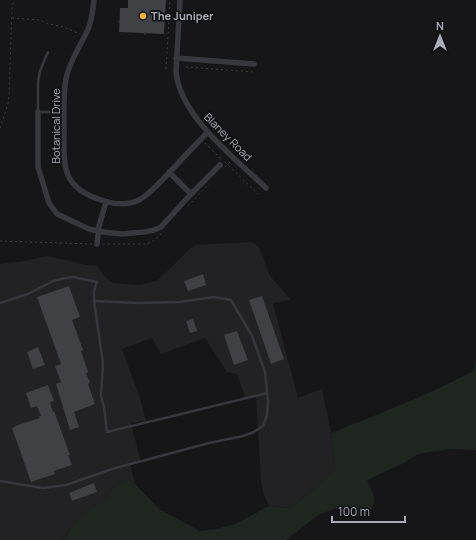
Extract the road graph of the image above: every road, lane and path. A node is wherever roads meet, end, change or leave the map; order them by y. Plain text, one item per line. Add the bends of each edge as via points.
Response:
1 (14, 0) edge
2 (94, 0) edge
3 (170, 0) edge
4 (180, 0) edge
5 (166, 7) dead end
6 (170, 7) junction
7 (11, 18) junction
8 (118, 21) dead end
9 (120, 23) dead end
10 (80, 34) dead end
11 (48, 52) dead end
12 (176, 58) junction
13 (254, 64) dead end
14 (186, 67) dead end
15 (166, 69) dead end
16 (254, 72) dead end
17 (38, 112) junction
18 (64, 112) junction
19 (0, 128) edge
20 (208, 132) junction
21 (220, 165) dead end
22 (169, 172) junction
23 (244, 181) dead end
24 (266, 188) dead end
25 (191, 194) junction
26 (258, 194) dead end
27 (106, 202) junction
28 (98, 231) junction
29 (0, 241) edge
30 (99, 244) joint
31 (94, 301) junction
32 (0, 303) edge
33 (267, 393) junction
34 (0, 481) edge

1 - 7 path
2 - 18 street, Botanical Drive via 89,26 66,78
3 - 6 path
4 - 12 street, Blaney Road
5 - 6 path
6 - 15 path
7 - 10 path via 40,20
7 - 19 path via 9,96
8 - 9 path
11 - 17 lane via 38,82
12 - 13 street
12 - 20 street, Blaney Road via 177,81 183,96 189,109
14 - 16 path
17 - 18 lane
17 - 28 street via 38,167 49,203 57,214
18 - 27 street, Botanical Drive via 64,158 68,176 84,194
20 - 22 street, Botanical Drive
20 - 24 street, Blaney Road
21 - 25 street
22 - 25 street
22 - 27 street, Botanical Drive via 140,200 125,204
23 - 26 path
25 - 28 street via 160,227 154,230 122,234
27 - 28 street
28 - 30 street
29 - 30 path
31 - 32 lane via 97,282 73,278 53,281 28,294
31 - 33 lane via 180,302 214,297 231,300 252,336 265,372
31 - 33 lane via 103,363 101,396 107,432
33 - 34 lane via 267,415 263,426 243,436 112,469 66,485 43,488

